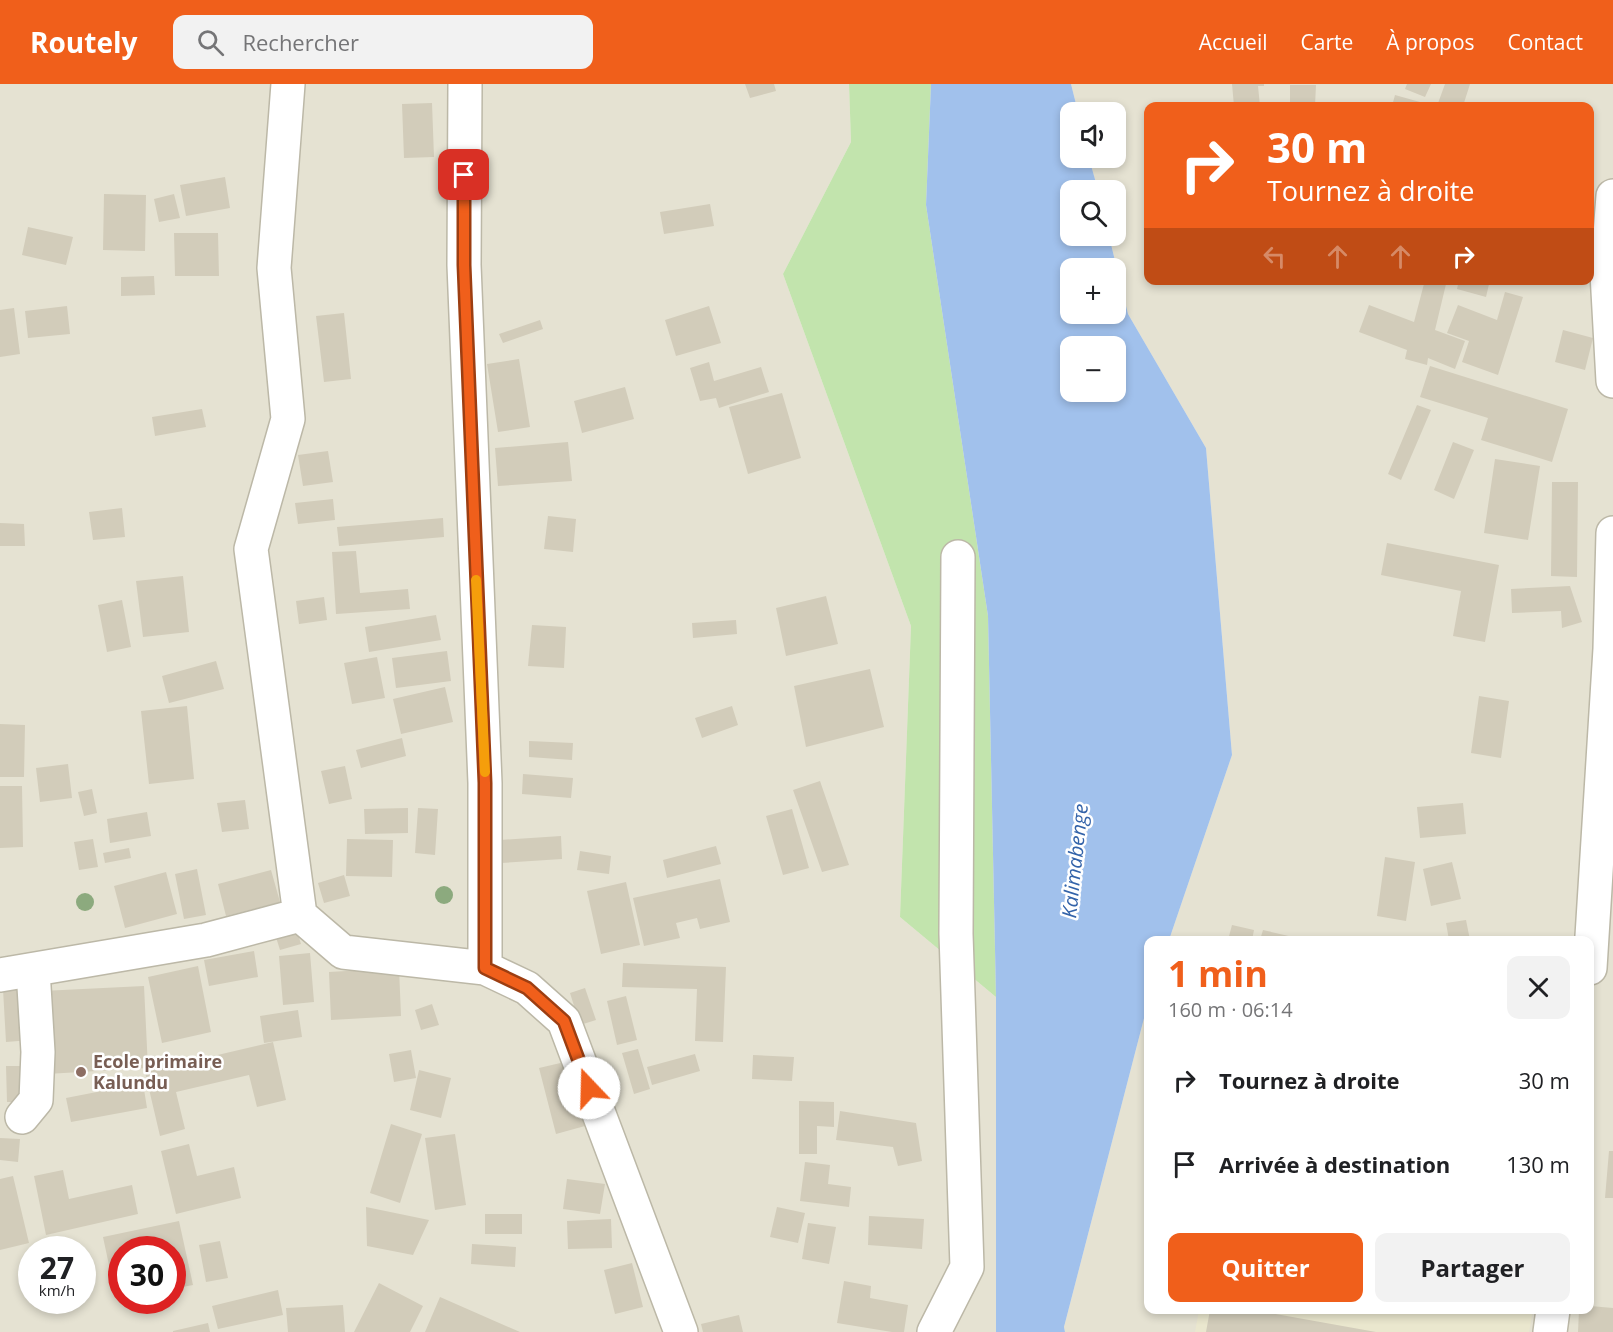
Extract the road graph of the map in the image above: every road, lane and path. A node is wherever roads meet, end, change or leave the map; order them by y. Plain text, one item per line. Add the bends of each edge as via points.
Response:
1 (288, 84) edge
2 (465, 84) edge
3 (1613, 196) edge
4 (1613, 381) edge
5 (1613, 533) edge
6 (958, 557) dead end
7 (300, 915) junction
8 (1592, 936) edge
9 (485, 968) junction
10 (33, 970) junction
11 (0, 975) edge
12 (22, 1117) dead end
13 (1552, 1314) edge
14 (681, 1332) edge
15 (934, 1332) edge
16 (1550, 1332) edge

1 - 7 street via 273,268 288,419 251,549
2 - 9 street via 464,265 485,783
3 - 4 street via 1607,273
5 - 8 street via 1610,649
6 - 15 street via 956,934 967,1267
7 - 9 street via 343,952
7 - 10 street via 206,940
9 - 14 street via 527,988 564,1021
10 - 11 street
10 - 12 street via 38,1052 36,1100
13 - 16 street

